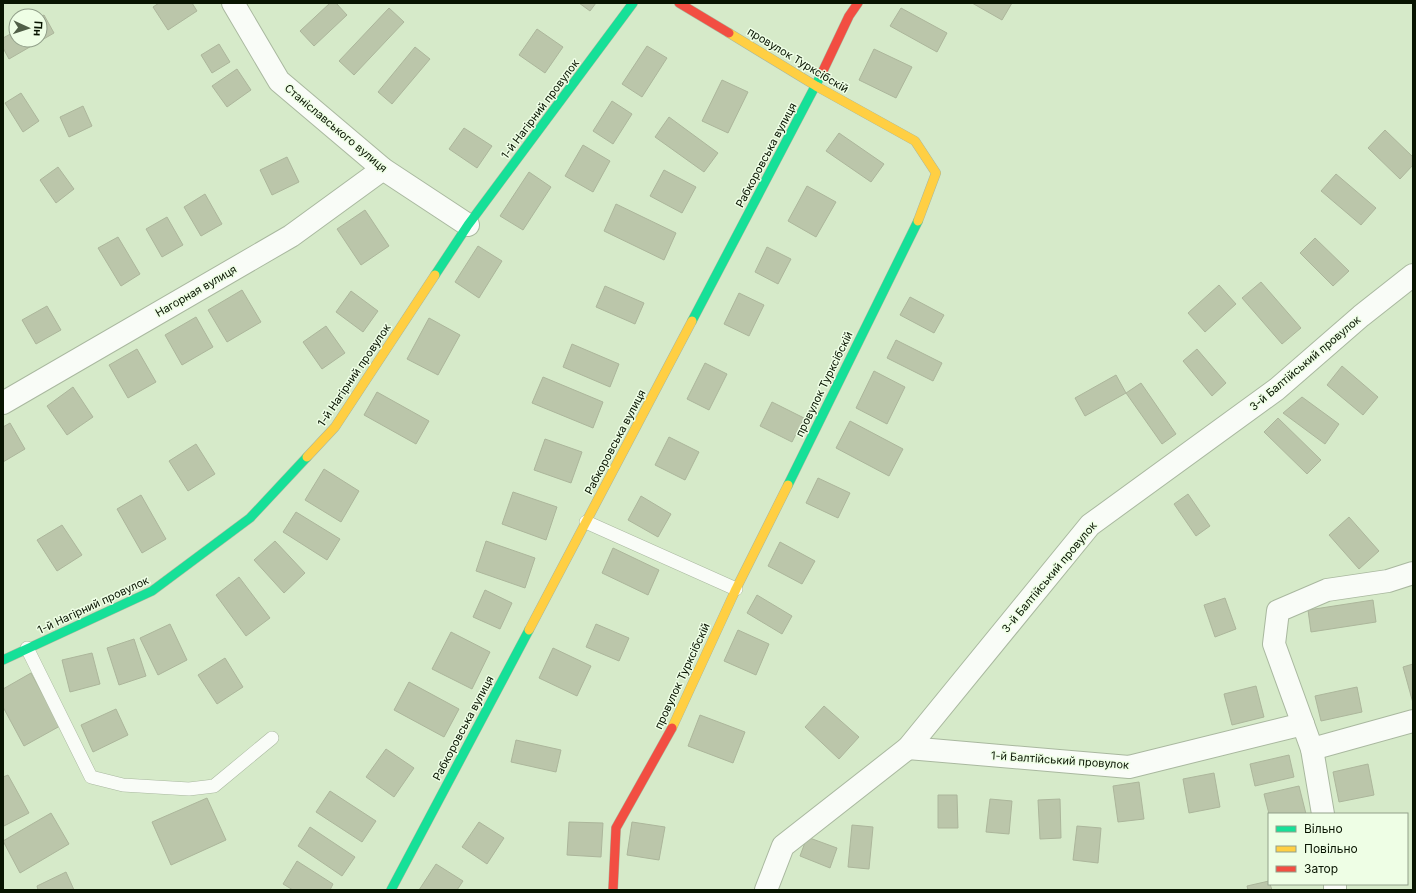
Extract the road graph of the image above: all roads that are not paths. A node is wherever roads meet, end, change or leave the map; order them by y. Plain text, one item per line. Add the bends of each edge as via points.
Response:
1 (233, 3) edge
2 (633, 3) edge
3 (679, 3) edge
4 (858, 3) edge
5 (816, 86) junction
6 (383, 169) junction
7 (468, 225) junction
8 (1413, 275) edge
9 (3, 403) edge
10 (586, 522) junction
11 (1413, 573) edge
12 (736, 589) junction
13 (27, 648) junction
14 (3, 660) edge
15 (1413, 722) edge
16 (1303, 724) junction
17 (272, 738) dead end
18 (908, 748) junction
19 (1312, 749) junction
20 (1323, 813) edge
21 (391, 890) edge
22 (613, 890) edge
23 (766, 890) edge

1 - 6 street, Станіславського вулиця via 279,81
2 - 7 street, 1-й Нагірний провулок
3 - 5 street, провулок Турксібскій
4 - 5 street, Рабкоровська вулиця via 849,16
5 - 10 street, Рабкоровська вулиця
5 - 12 street, провулок Турксібскій via 915,141 936,173 921,215
6 - 7 street, Станіславського вулиця
6 - 9 street, Нагорная вулиця via 291,236
7 - 13 street, 1-й Нагірний провулок via 335,427 250,518 152,591
8 - 18 street, 3-й Балтійський провулок via 1276,389 1090,525
10 - 12 lane
10 - 21 street, Рабкоровська вулиця
11 - 16 street via 1388,580 1327,590 1278,611 1274,644
12 - 22 street, провулок Турксібскій via 668,736 616,828
13 - 14 street, 1-й Нагірний провулок
13 - 17 lane via 91,777 123,785 189,788 214,786
15 - 19 street
16 - 18 street, 1-й Балтійський провулок via 1129,767
16 - 19 street
18 - 23 street, 3-й Балтійський провулок via 782,846
19 - 20 street

